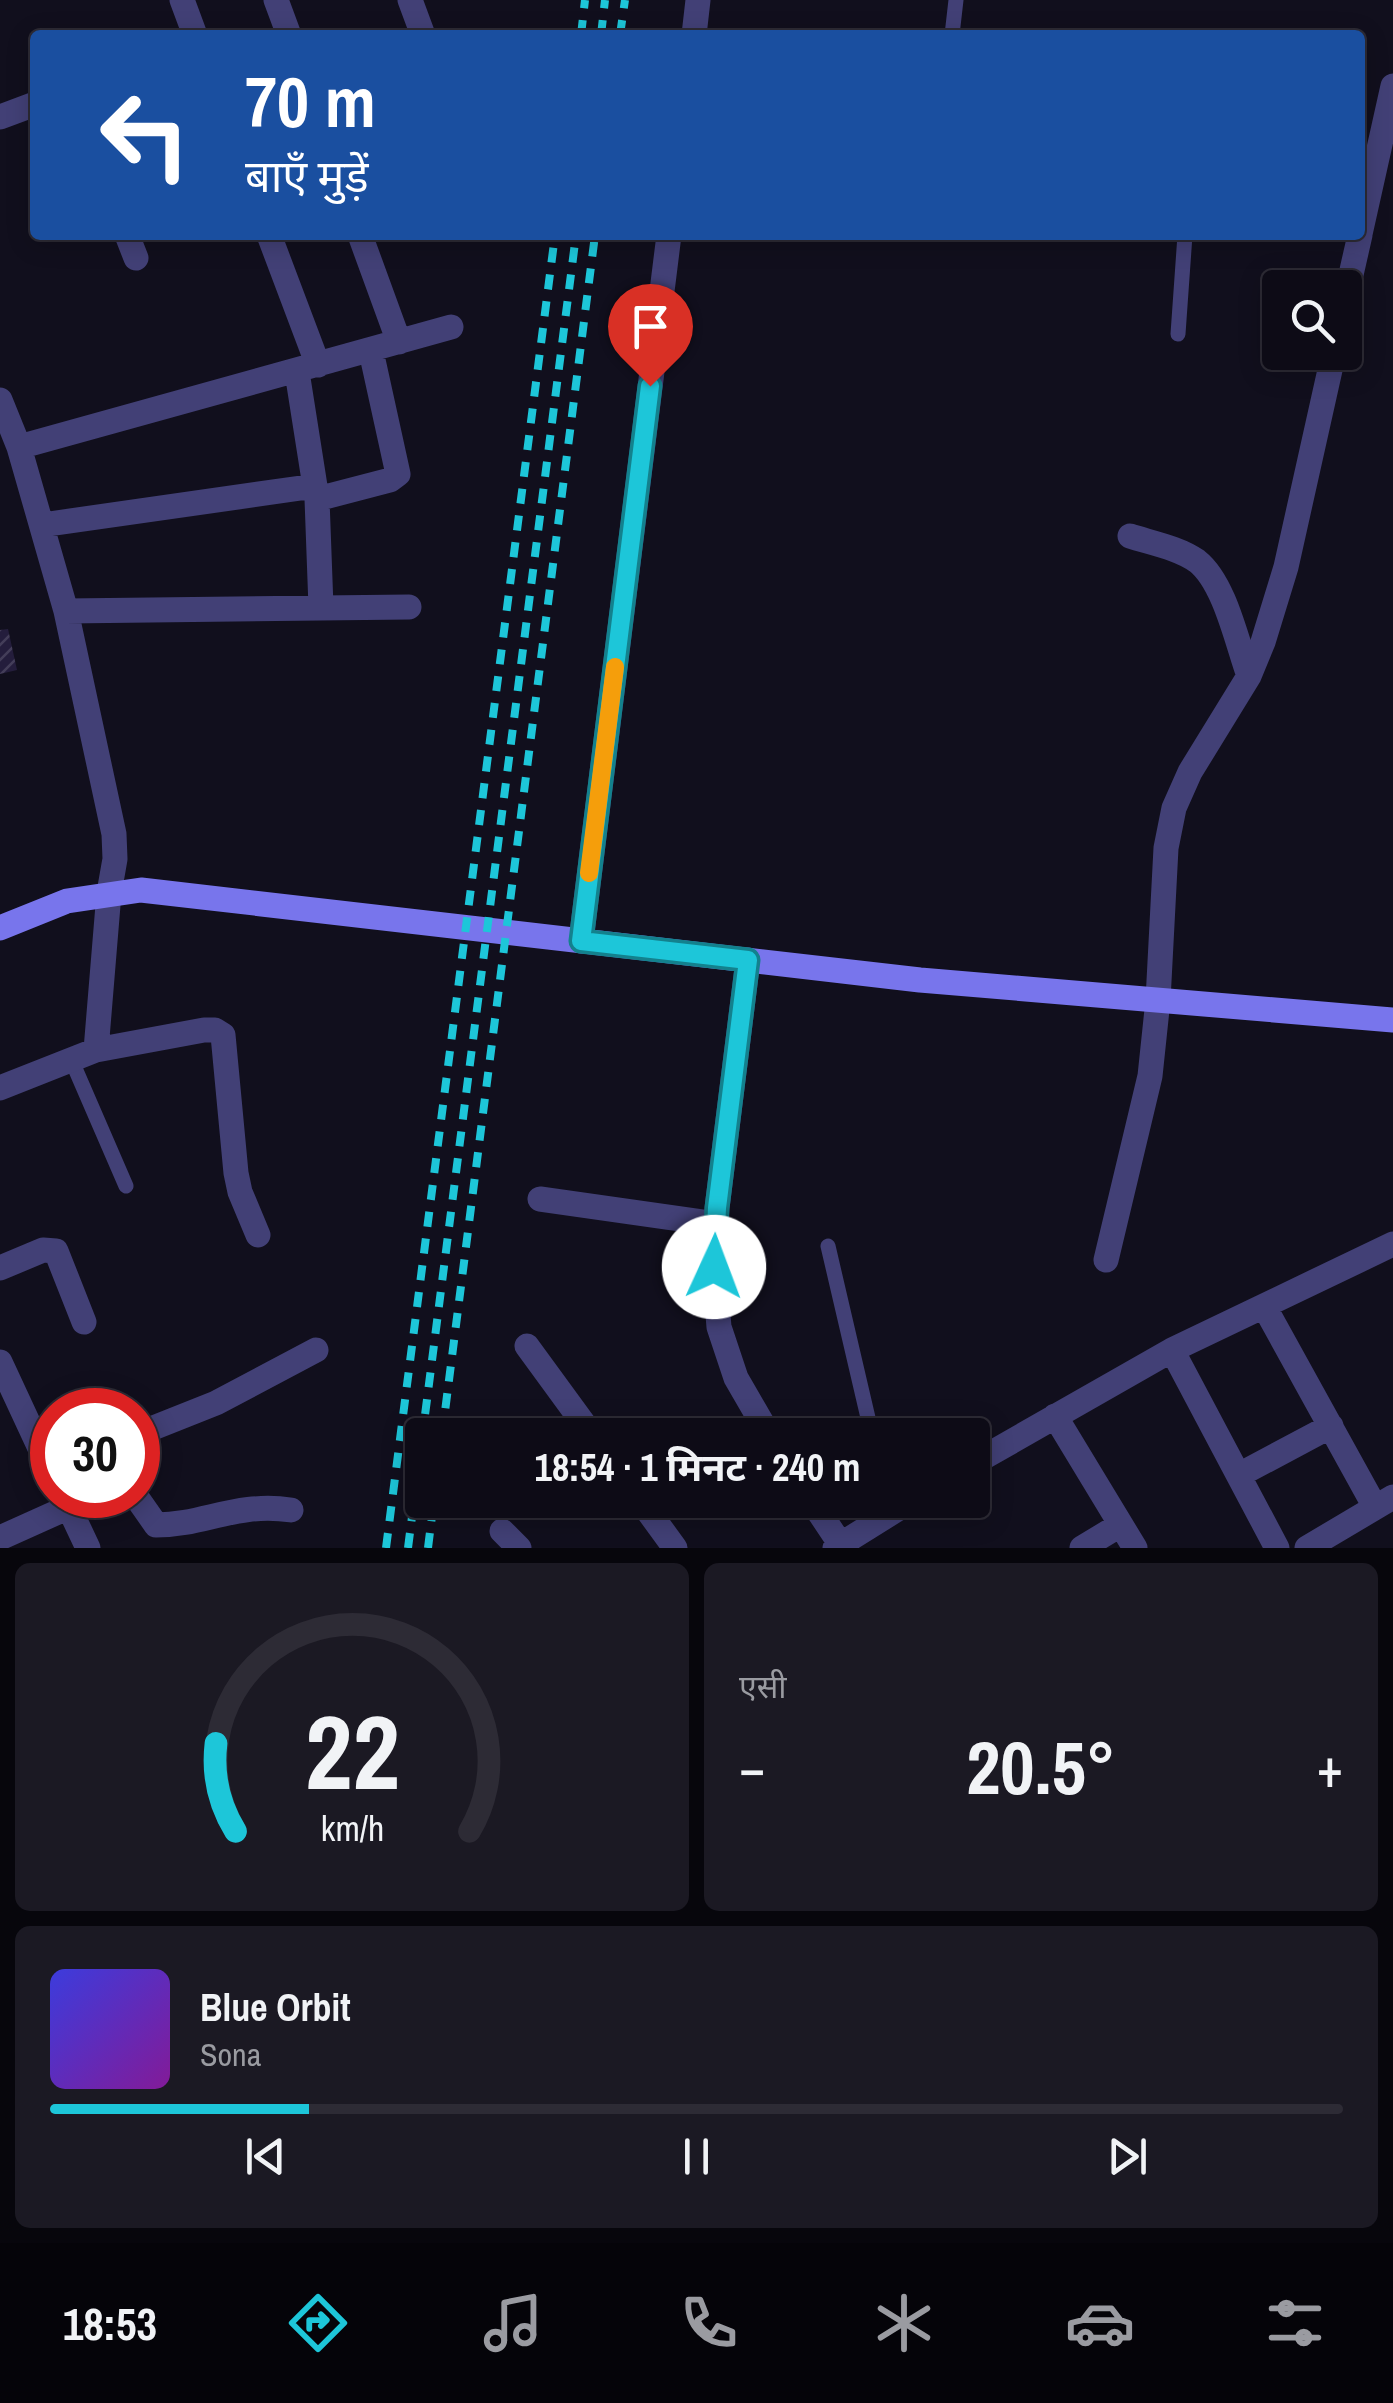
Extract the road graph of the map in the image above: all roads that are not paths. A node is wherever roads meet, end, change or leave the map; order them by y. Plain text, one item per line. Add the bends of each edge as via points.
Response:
1 (182, 0) edge
2 (276, 0) edge
3 (410, 0) edge
4 (698, 0) edge
5 (956, 0) edge
6 (193, 30) edge
7 (287, 30) edge
8 (421, 30) edge
9 (695, 30) edge
10 (953, 30) edge
11 (1393, 86) edge
12 (30, 106) edge
13 (0, 117) edge
14 (1365, 212) edge
15 (270, 240) edge
16 (362, 240) edge
17 (667, 240) edge
18 (1185, 240) edge
19 (1359, 240) edge
20 (1352, 270) edge
21 (451, 327) dead end
22 (1178, 334) dead end
23 (399, 342) junction
24 (372, 350) junction
25 (307, 368) junction
26 (1330, 370) edge
27 (0, 400) edge
28 (20, 447) junction
29 (316, 492) junction
30 (42, 525) junction
31 (1130, 536) dead end
32 (321, 607) junction
33 (409, 607) dead end
34 (66, 610) junction
35 (1249, 676) junction
36 (108, 893) junction
37 (0, 928) edge
38 (581, 941) junction
39 (748, 960) junction
40 (1158, 1000) junction
41 (1393, 1020) edge
42 (96, 1050) junction
43 (72, 1060) junction
44 (0, 1088) edge
45 (126, 1186) dead end
46 (540, 1199) dead end
47 (716, 1224) junction
48 (258, 1235) dead end
49 (1393, 1244) edge
50 (828, 1246) dead end
51 (1106, 1260) dead end
52 (0, 1268) edge
53 (1264, 1306) junction
54 (84, 1322) dead end
55 (527, 1346) dead end
56 (316, 1350) dead end
57 (1172, 1350) junction
58 (0, 1362) edge
59 (1055, 1416) junction
60 (580, 1418) edge
61 (758, 1418) edge
62 (868, 1418) edge
63 (30, 1424) edge
64 (160, 1425) edge
65 (1331, 1426) junction
66 (990, 1454) edge
67 (1239, 1475) junction
68 (1384, 1502) edge
69 (290, 1510) dead end
70 (36, 1518) edge
71 (74, 1518) edge
72 (151, 1518) edge
73 (653, 1518) edge
74 (822, 1518) edge
75 (877, 1518) edge
76 (1120, 1525) junction
77 (0, 1538) edge
78 (838, 1546) edge
79 (88, 1548) edge
80 (675, 1548) edge
81 (1082, 1548) edge
82 (1134, 1548) edge
83 (1276, 1548) edge
84 (1307, 1548) edge

1 - 6 street
2 - 7 street
3 - 8 street
4 - 9 street
5 - 10 lane
11 - 14 street
12 - 13 street
15 - 25 street
16 - 23 street
17 - 38 street
18 - 22 lane
19 - 20 street
21 - 23 street
23 - 24 street
24 - 25 street
24 - 29 street via 398,474
25 - 28 street
25 - 29 street
26 - 35 street via 1286,566
27 - 28 street
28 - 30 street
29 - 30 street
29 - 32 street
30 - 34 street
31 - 35 street via 1184,554 1211,576
32 - 33 street
32 - 34 street
34 - 36 street via 114,834
35 - 40 street via 1174,808
36 - 37 street
36 - 38 street via 141,890
36 - 42 street
38 - 39 street
39 - 40 street
39 - 47 street
40 - 41 street
40 - 51 street via 1150,1076
42 - 43 street
42 - 48 street via 204,1030 223,1035 236,1173
43 - 44 street
43 - 45 lane
46 - 47 street
47 - 61 street via 719,1327
49 - 53 street
50 - 62 lane
52 - 54 street via 56,1251
53 - 57 street
53 - 65 street
55 - 60 street
56 - 64 street
57 - 59 street
57 - 67 street
58 - 63 street
59 - 66 street
59 - 76 street
65 - 67 street
65 - 68 street
67 - 83 street
68 - 84 street
69 - 72 street via 234,1510 156,1525
70 - 77 street
71 - 79 street
73 - 80 street
74 - 78 street
75 - 78 street
76 - 81 street
76 - 82 street

